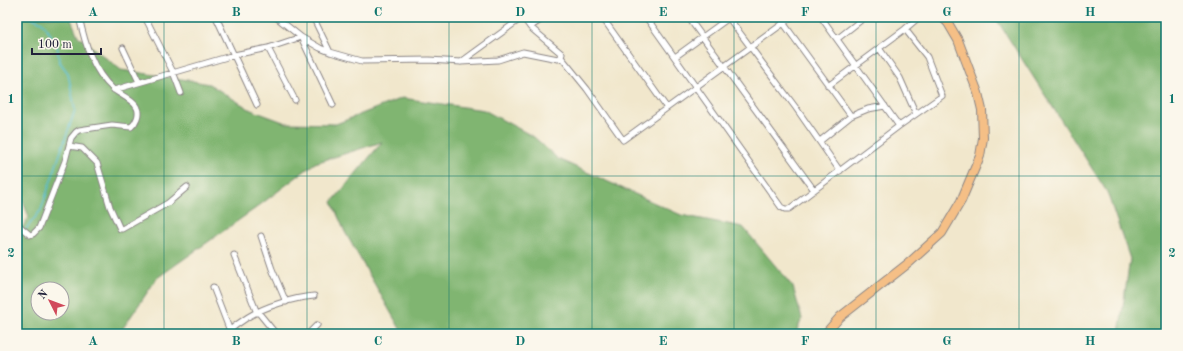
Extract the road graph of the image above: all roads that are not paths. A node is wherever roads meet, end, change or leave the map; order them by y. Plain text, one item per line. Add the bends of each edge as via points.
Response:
1 (79, 17) edge
2 (145, 17) edge
3 (216, 17) edge
4 (276, 17) edge
5 (313, 17) edge
6 (544, 17) edge
7 (602, 17) edge
8 (646, 17) edge
9 (688, 17) edge
10 (729, 17) edge
11 (779, 17) edge
12 (792, 17) edge
13 (821, 17) edge
14 (865, 17) edge
15 (919, 17) edge
16 (942, 17) edge
17 (783, 23) junction
18 (530, 27) junction
19 (905, 29) junction
20 (703, 36) junction
21 (301, 37) junction
22 (837, 39) junction
23 (750, 47) junction
24 (123, 48) dead end
25 (268, 48) junction
26 (879, 48) junction
27 (330, 52) junction
28 (234, 55) junction
29 (561, 57) junction
30 (675, 57) junction
31 (461, 62) junction
32 (856, 65) junction
33 (724, 67) junction
34 (173, 72) junction
35 (139, 82) junction
36 (828, 86) junction
37 (697, 87) junction
38 (114, 90) junction
39 (181, 93) dead end
40 (295, 100) dead end
41 (256, 105) dead end
42 (334, 105) dead end
43 (885, 106) junction
44 (667, 108) junction
45 (916, 114) junction
46 (851, 116) junction
47 (899, 126) junction
48 (820, 141) junction
49 (69, 146) junction
50 (840, 172) junction
51 (187, 187) dead end
52 (814, 190) junction
53 (18, 225) edge
54 (261, 236) dead end
55 (234, 255) dead end
56 (213, 287) dead end
57 (314, 296) dead end
58 (286, 302) junction
59 (257, 312) junction
60 (317, 325) dead end
61 (229, 333) edge
62 (276, 334) edge
63 (308, 334) edge
64 (825, 334) edge

1 - 38 street via 95,67
2 - 34 street
3 - 28 street
4 - 21 street
5 - 27 street
6 - 18 street
7 - 44 street
8 - 30 street
9 - 20 street
10 - 20 street
10 - 23 street
11 - 17 street
12 - 17 street
13 - 22 street
14 - 22 street
15 - 19 street
16 - 64 highway via 958,40 978,93 982,110 983,138 980,156 961,201 942,233 910,262 840,317
17 - 23 street
17 - 36 street
18 - 29 street via 562,54
18 - 31 street via 523,17
19 - 26 street
19 - 45 street via 927,58 942,96
20 - 30 street
20 - 33 street
21 - 25 street
21 - 27 street
21 - 42 street
22 - 32 street
23 - 33 street
23 - 48 street
24 - 35 street
25 - 28 street
25 - 40 street
26 - 32 street
26 - 45 street via 900,78
27 - 31 street via 362,60
28 - 34 street
28 - 41 street
29 - 31 street via 558,59 523,52 498,60
29 - 44 street via 623,140
30 - 37 street
32 - 36 street
32 - 43 street
33 - 37 street
33 - 52 street
34 - 35 street
34 - 39 street
35 - 38 street
36 - 46 street
37 - 44 street
37 - 52 street via 781,207 789,209
38 - 49 street via 138,108 137,119 133,125 79,130 73,135
43 - 46 street
43 - 47 street
45 - 47 street
46 - 48 street
47 - 50 street
48 - 50 street
49 - 51 street via 84,150 97,163 110,207 120,229 168,203
49 - 53 street via 39,228 30,235
50 - 52 street
54 - 58 street
55 - 59 street
56 - 61 street
57 - 58 street
58 - 59 street
59 - 61 street
59 - 62 street
60 - 63 street

